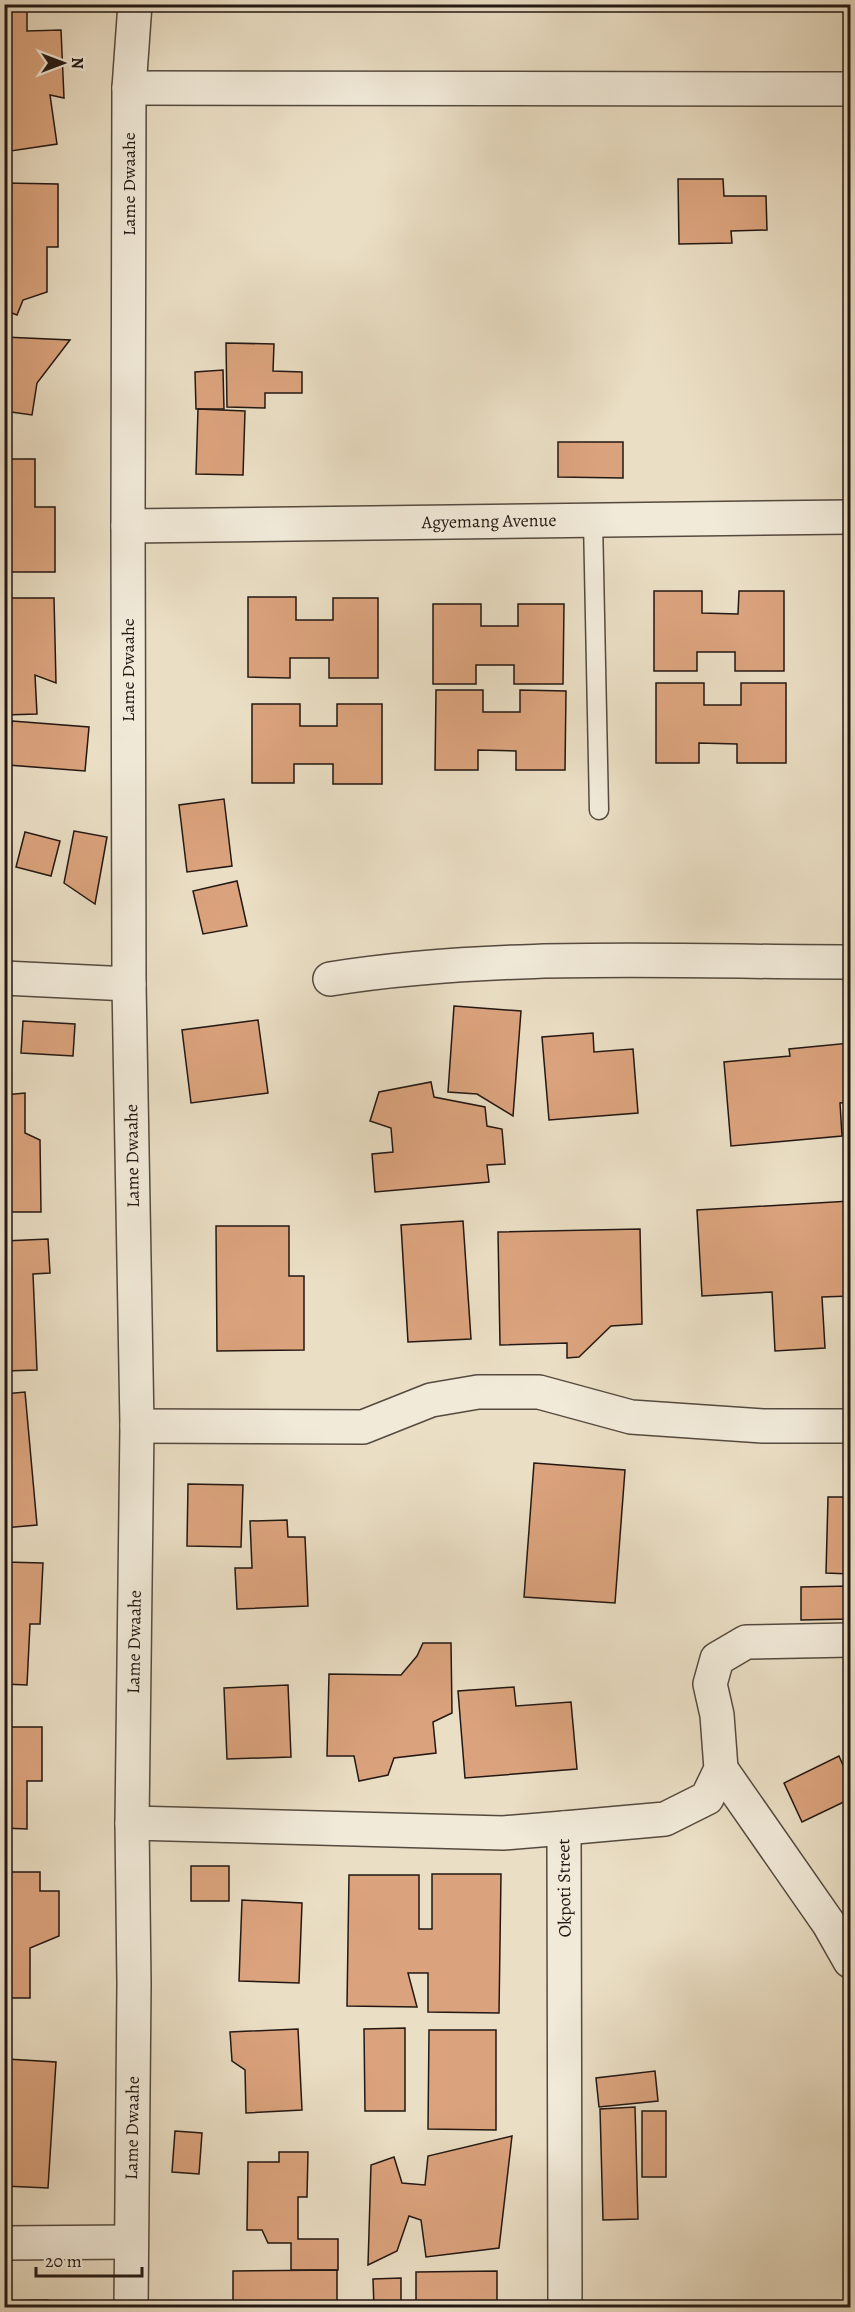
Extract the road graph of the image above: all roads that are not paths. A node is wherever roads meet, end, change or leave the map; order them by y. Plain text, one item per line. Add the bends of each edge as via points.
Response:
1 (135, 4) edge
2 (129, 88) junction
3 (850, 89) edge
4 (850, 517) edge
5 (593, 520) junction
6 (128, 526) junction
7 (599, 810) dead end
8 (850, 962) edge
9 (4, 978) edge
10 (330, 979) dead end
11 (129, 984) junction
12 (137, 1426) junction
13 (850, 1426) edge
14 (850, 1640) edge
15 (721, 1769) junction
16 (132, 1823) junction
17 (564, 1828) junction
18 (850, 1961) edge
19 (131, 2242) junction
20 (4, 2243) edge
21 (131, 2307) edge
22 (565, 2307) edge

1 - 2 street, Lame Dwaahe
2 - 3 street
2 - 6 street, Lame Dwaahe
4 - 5 street, Agyemang Avenue
5 - 6 street, Agyemang Avenue
5 - 7 lane
6 - 11 street, Lame Dwaahe
8 - 10 street via 500,962 385,970
9 - 11 street
11 - 12 street, Lame Dwaahe
12 - 13 street via 363,1427 431,1400 478,1392 539,1392 631,1417 763,1426
12 - 16 street, Lame Dwaahe
14 - 15 street via 746,1642 717,1659 710,1684
15 - 17 street via 707,1798 665,1819
15 - 18 street via 830,1924
16 - 17 street, Okpoti Street via 503,1833
16 - 19 street, Lame Dwaahe
17 - 22 street, Okpoti Street
19 - 20 street
19 - 21 street, Lame Dwaahe

